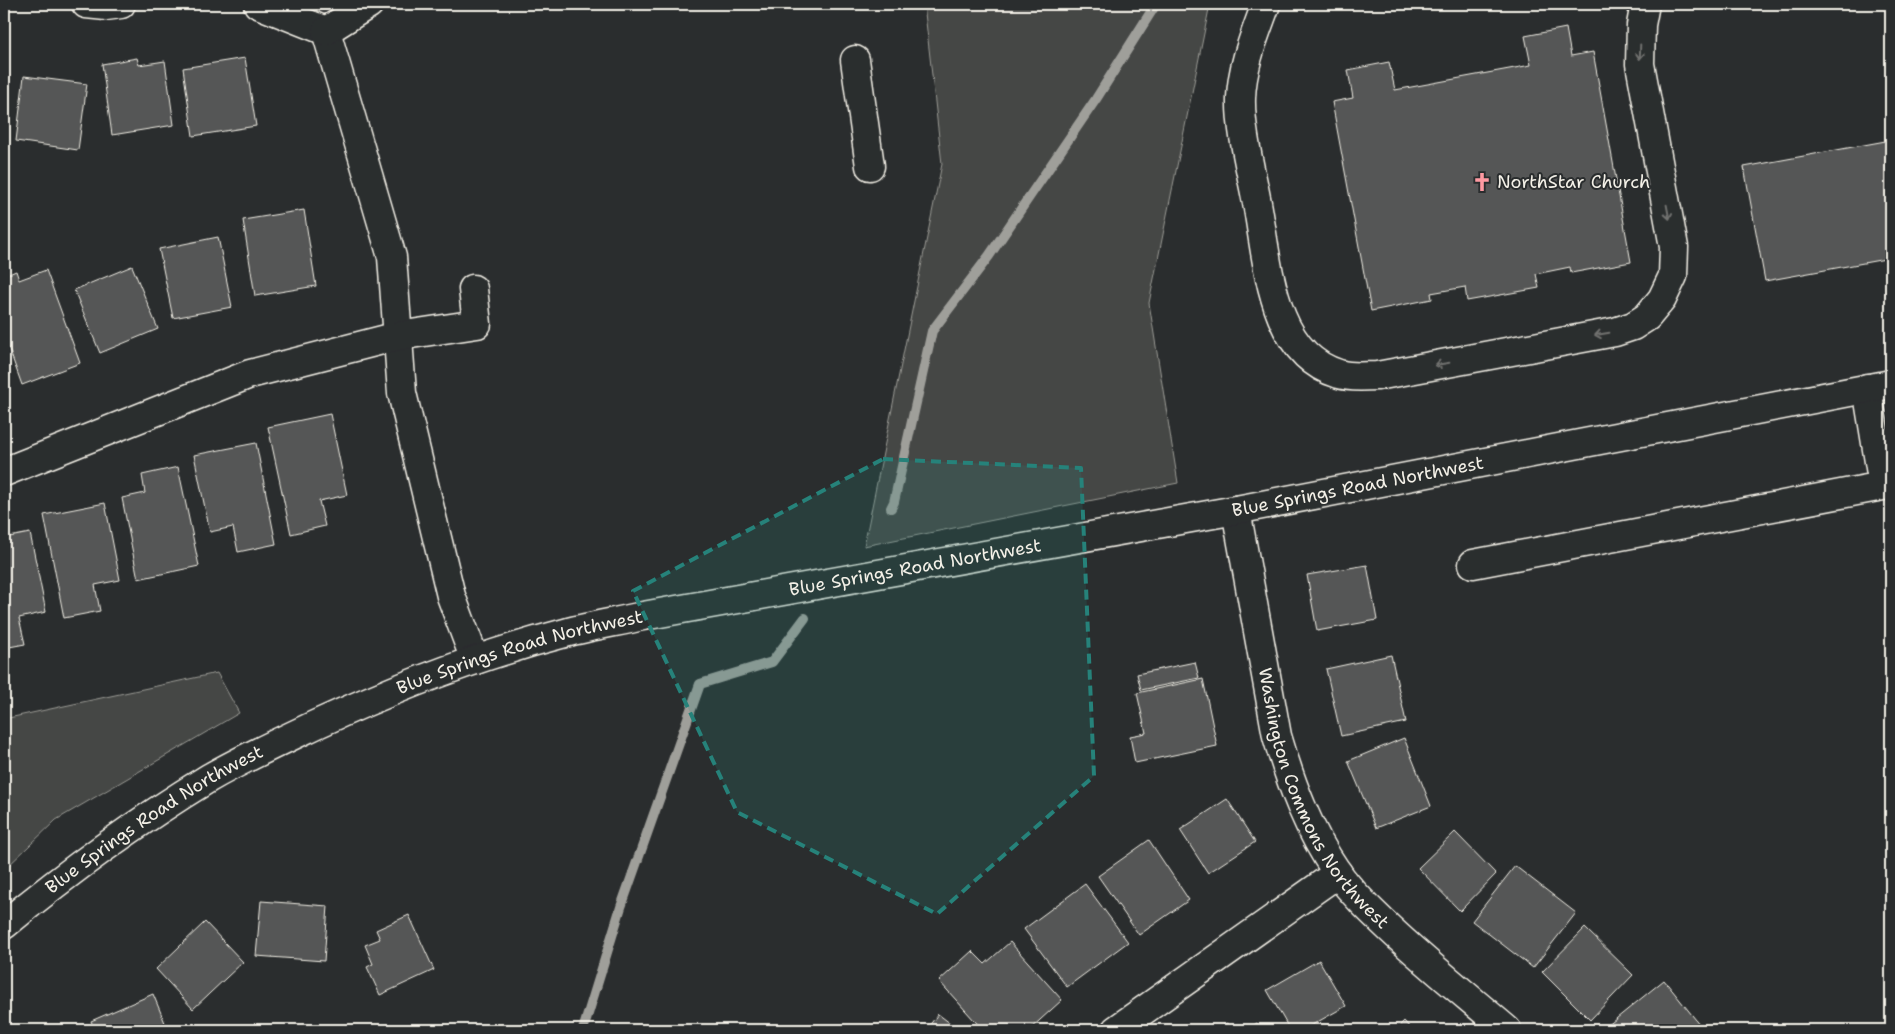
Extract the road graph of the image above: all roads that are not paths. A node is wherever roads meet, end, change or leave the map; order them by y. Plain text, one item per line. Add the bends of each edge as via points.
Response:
1 (86, 4) edge
2 (121, 4) edge
3 (258, 4) edge
4 (369, 4) edge
5 (1266, 4) edge
6 (1645, 4) edge
7 (326, 31) junction
8 (855, 60) dead end
9 (870, 166) dead end
10 (473, 289) dead end
11 (398, 336) junction
12 (1879, 386) edge
13 (4, 472) edge
14 (1236, 510) junction
15 (1473, 564) dead end
16 (475, 660) junction
17 (1338, 873) junction
18 (4, 925) edge
19 (1116, 1030) edge
20 (1507, 1030) edge

1 - 2 street
3 - 7 street
4 - 7 street
6 -> 5 street via 1640,64 1674,247 1672,276 1662,299 1633,326 1615,332 1359,377 1340,375 1307,355 1293,339 1273,292 1241,99 1245,63
7 - 11 street via 392,257
8 - 9 street
10 - 11 street via 477,324
11 - 13 street via 250,374
11 - 16 street via 404,403 451,596
12 - 14 street, Blue Springs Road Northwest
12 - 15 street via 1883,486
14 - 16 street, Blue Springs Road Northwest via 643,616 566,633
14 - 17 street, Washington Commons Northwest via 1282,754 1301,807
16 - 18 street, Blue Springs Road Northwest via 345,711 211,777 94,854
17 - 19 street
17 - 20 street, Washington Commons Northwest via 1369,909 1409,947

